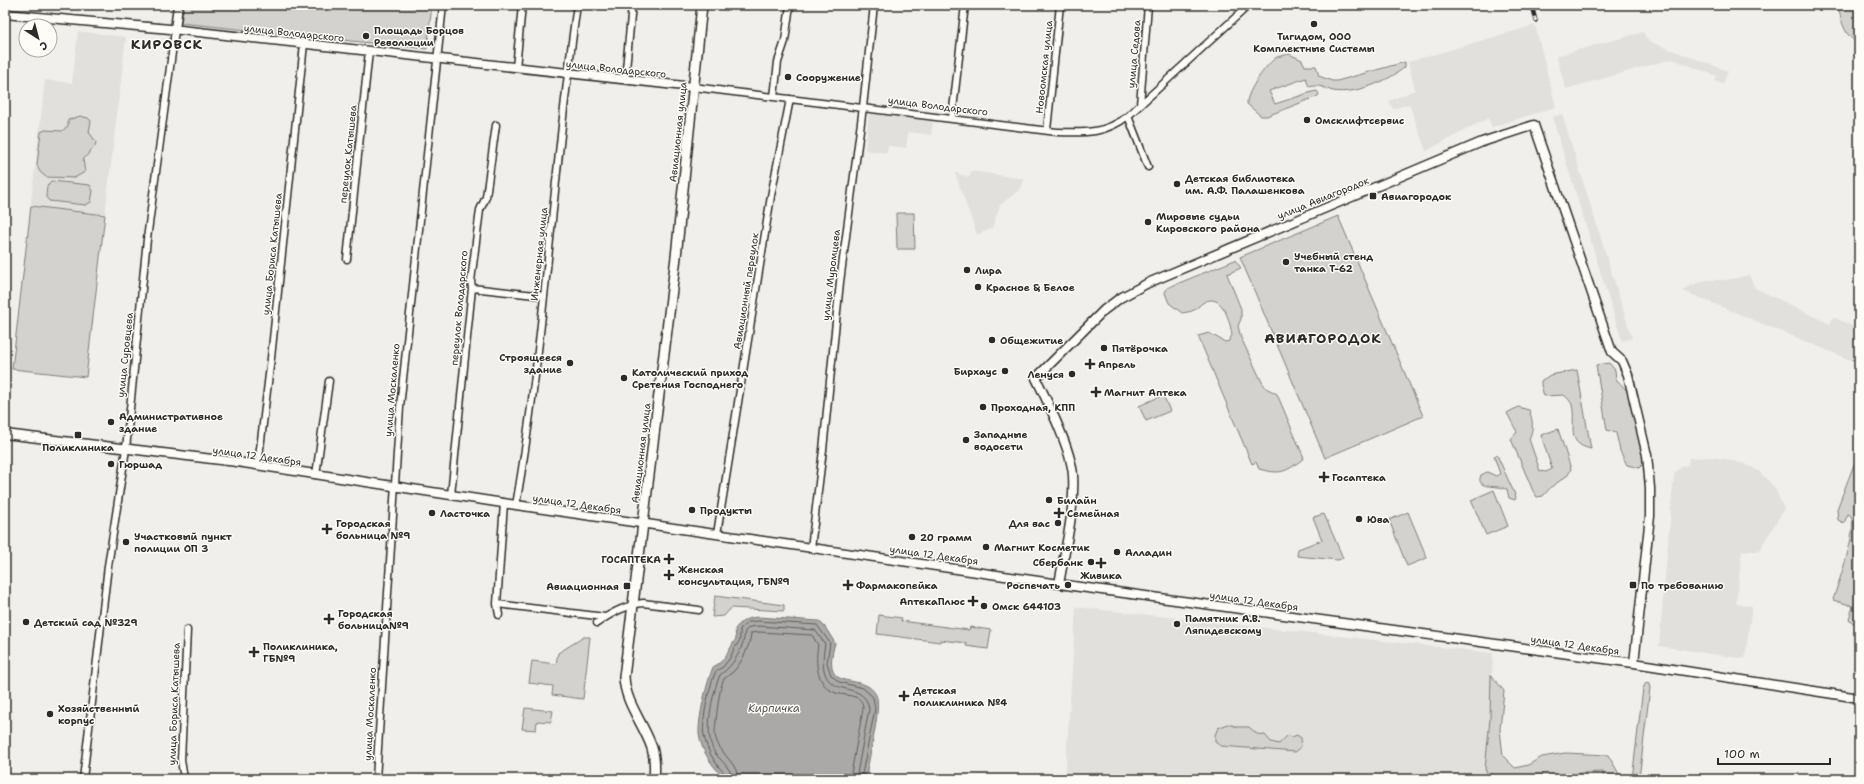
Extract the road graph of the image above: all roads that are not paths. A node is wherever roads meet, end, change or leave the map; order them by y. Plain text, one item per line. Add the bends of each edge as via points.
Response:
1 (5, 5) edge
2 (178, 5) edge
3 (443, 5) edge
4 (522, 5) edge
5 (577, 5) edge
6 (632, 5) edge
7 (702, 5) edge
8 (790, 5) edge
9 (874, 5) edge
10 (966, 5) edge
11 (1060, 5) edge
12 (1148, 5) edge
13 (1250, 5) edge
14 (5, 8) edge
15 (5, 14) edge
16 (174, 30) junction
17 (304, 44) junction
18 (369, 51) junction
19 (437, 59) junction
20 (516, 68) junction
21 (567, 74) junction
22 (625, 80) junction
23 (693, 87) junction
24 (774, 97) junction
25 (790, 99) junction
26 (1140, 105) junction
27 (863, 107) junction
28 (1128, 116) junction
29 (952, 118) junction
30 (496, 125) dead end
31 (1047, 130) junction
32 (1148, 167) dead end
33 (346, 258) dead end
34 (472, 288) junction
35 (544, 296) junction
36 (330, 380) dead end
37 (5, 434) edge
38 (126, 449) junction
39 (258, 465) junction
40 (316, 475) junction
41 (394, 487) junction
42 (451, 495) junction
43 (504, 503) junction
44 (516, 505) junction
45 (644, 523) junction
46 (717, 534) junction
47 (810, 548) junction
48 (1059, 584) junction
49 (497, 604) junction
50 (633, 604) junction
51 (699, 610) dead end
52 (499, 615) dead end
53 (605, 617) junction
54 (597, 623) dead end
55 (187, 630) dead end
56 (1634, 663) junction
57 (1859, 698) edge
58 (83, 779) edge
59 (184, 779) edge
60 (376, 779) edge
61 (654, 779) edge

1 - 14 street
2 - 16 street, улица Суровцева
3 - 19 street, улица Москаленко
4 - 20 street
5 - 21 street, Инженерная улица
6 - 22 street
7 - 23 main road, Авиационная улица
8 - 24 street via 785,41 778,62
9 - 27 street, улица Муромцева
10 - 29 street
11 - 31 street, Новоомская улица
12 - 26 street, улица Седова
13 - 26 street, улица Володарского
15 - 16 street, улица Володарского
16 - 17 street, улица Володарского
16 - 38 street, улица Суровцева via 147,238
17 - 18 street, улица Володарского
17 - 39 street, улица Бориса Катышева
18 - 19 street, улица Володарского
18 - 33 street, переулок Катышева
19 - 20 street, улица Володарского
19 - 41 street, улица Москаленко via 400,407
20 - 21 street, улица Володарского
21 - 22 street, улица Володарского
21 - 35 street, Инженерная улица
22 - 23 street, улица Володарского
23 - 24 street, улица Володарского
23 - 45 main road, Авиационная улица via 676,257
24 - 25 street, улица Володарского
25 - 27 street, улица Володарского
25 - 46 street, Авиационный переулок via 771,196
26 - 28 street, улица Володарского
27 - 29 street, улица Володарского
27 - 47 street, улица Муромцева
28 - 31 street, улица Володарского via 1119,123 1097,131
28 - 32 street
29 - 31 street, улица Володарского
30 - 34 street, переулок Володарского via 486,197 480,210
34 - 35 street
34 - 42 street, переулок Володарского
35 - 44 street, Инженерная улица
36 - 40 street
37 - 38 street, улица 12 Декабря
38 - 39 street, улица 12 Декабря
38 - 58 street, улица Суровцева via 108,566
39 - 40 street, улица 12 Декабря
40 - 41 street, улица 12 Декабря
41 - 42 street, улица 12 Декабря
41 - 60 street, улица Москаленко
42 - 43 street, улица 12 Декабря
43 - 44 street, улица 12 Декабря
43 - 49 street
44 - 45 street, улица 12 Декабря
45 - 46 street, улица 12 Декабря
45 - 50 main road, Авиационная улица
46 - 47 street, улица 12 Декабря
47 - 48 street, улица 12 Декабря
48 - 56 street, улица 12 Декабря
48 - 56 street, улица Авиагородок via 1073,474 1070,457 1036,378 1104,310 1148,282 1482,142 1534,125 1612,352 1622,361 1628,375 1647,455 1650,516
49 - 52 street
49 - 53 street
50 - 51 street
50 - 53 street
50 - 61 main road, Авиационная улица via 624,688 652,748
53 - 54 street
55 - 59 street, улица Бориса Катышева via 181,760
56 - 57 street, улица 12 Декабря

